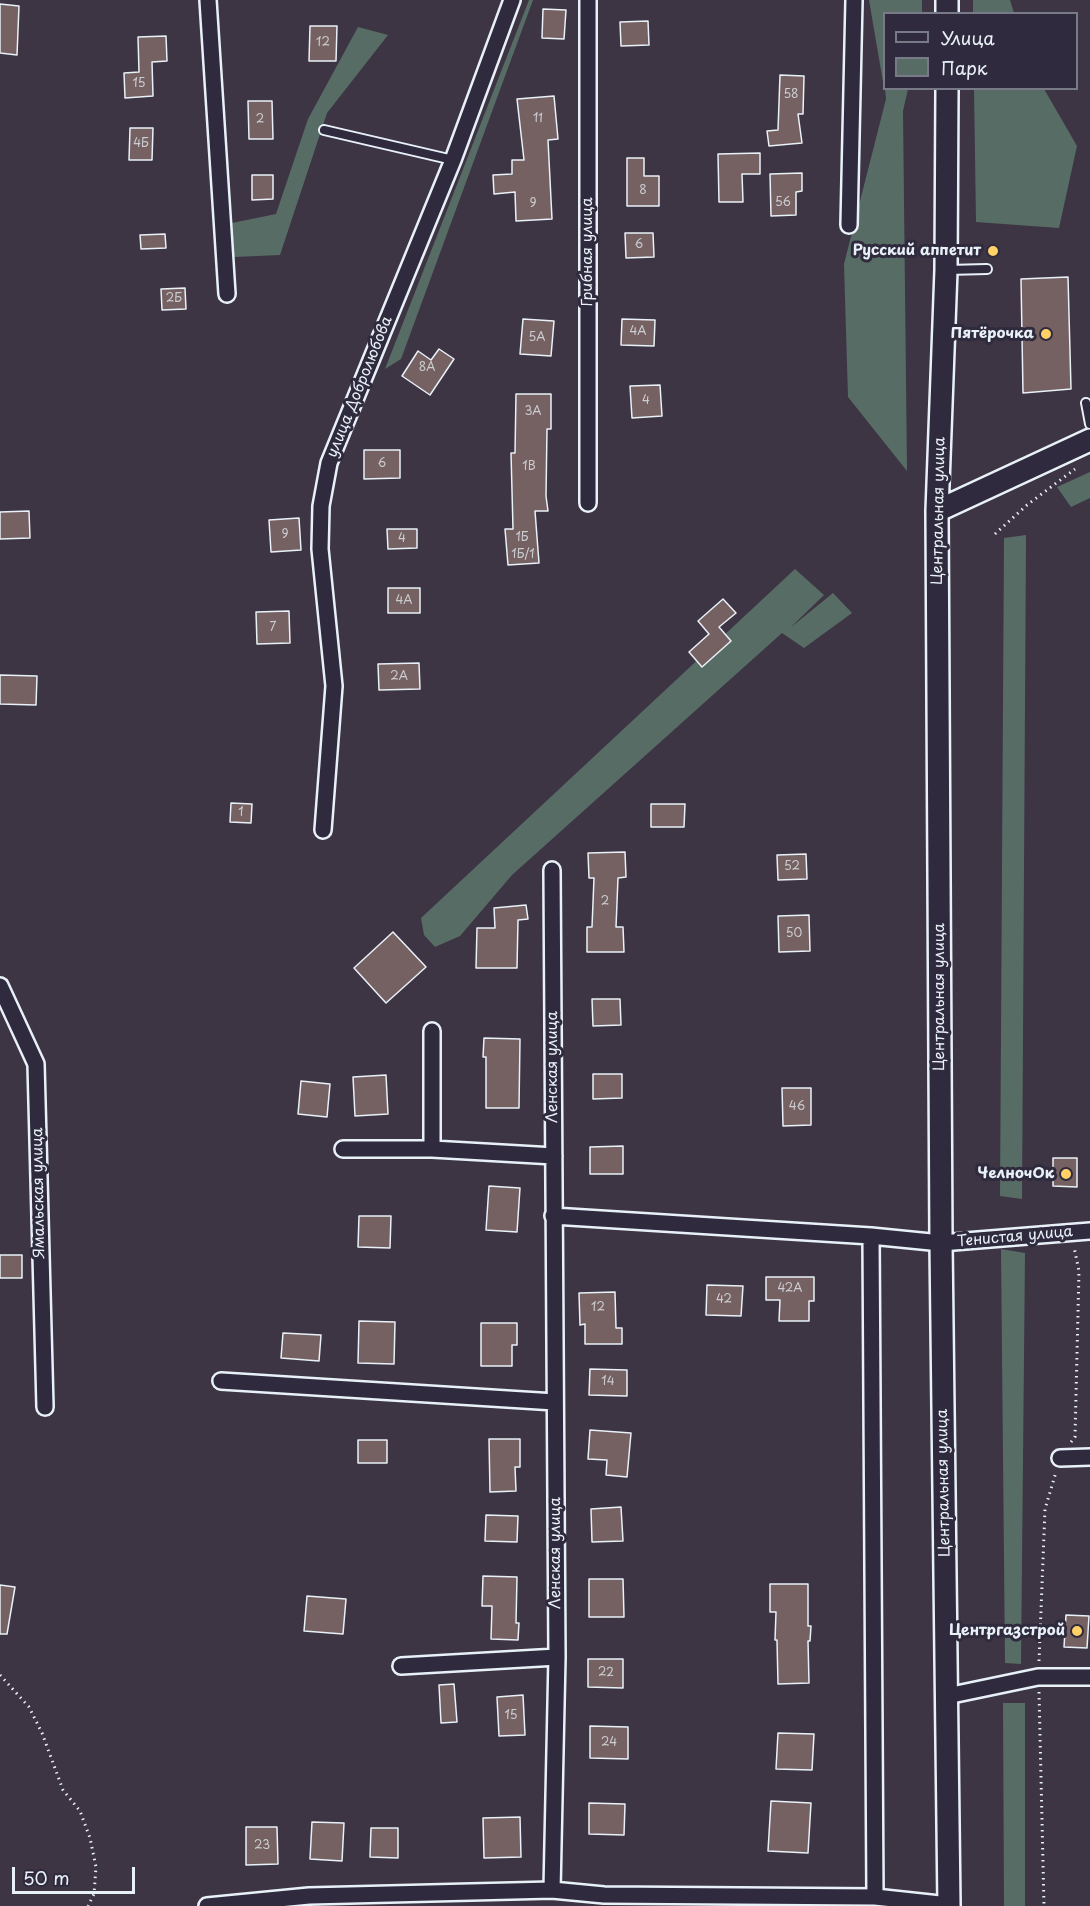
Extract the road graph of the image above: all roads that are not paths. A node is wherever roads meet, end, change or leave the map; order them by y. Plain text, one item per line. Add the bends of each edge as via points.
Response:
1 (208, 0) edge
2 (588, 0) edge
3 (854, 0) edge
4 (510, 1) edge
5 (947, 90) edge
6 (324, 130) dead end
7 (453, 160) junction
8 (849, 225) dead end
9 (987, 269) dead end
10 (946, 270) junction
11 (227, 294) dead end
12 (1086, 404) dead end
13 (1090, 424) edge
14 (1090, 440) edge
15 (588, 503) dead end
16 (938, 511) junction
17 (323, 830) dead end
18 (552, 870) dead end
19 (0, 986) edge
20 (432, 1031) dead end
21 (343, 1149) dead end
22 (432, 1149) junction
23 (554, 1156) junction
24 (554, 1216) junction
25 (1090, 1231) edge
26 (871, 1236) junction
27 (941, 1243) junction
28 (221, 1381) dead end
29 (555, 1402) junction
30 (45, 1407) dead end
31 (1090, 1457) edge
32 (1060, 1458) road end
33 (557, 1658) junction
34 (401, 1666) dead end
35 (1090, 1677) edge
36 (947, 1696) junction
37 (552, 1890) junction
38 (604, 1900) edge
39 (884, 1901) edge
40 (207, 1906) edge
41 (950, 1906) edge

1 - 11 street
2 - 15 street, Грибная улица
3 - 8 street
4 - 7 street, улица Добролюбова
5 - 10 main road, Центральная улица
6 - 7 lane
7 - 17 street, улица Добролюбова via 328,463 320,549 334,687
9 - 10 lane
10 - 16 main road, Центральная улица
12 - 13 lane
14 - 16 main road
16 - 27 main road, Центральная улица
18 - 23 street, Ленская улица
19 - 30 street, Ямальская улица via 36,1064
20 - 22 street
21 - 22 street
22 - 23 street
23 - 24 street, Ленская улица
24 - 26 street, Тенистая улица
24 - 29 street, Ленская улица
25 - 27 street, Тенистая улица
26 - 27 street, Тенистая улица
26 - 39 street
27 - 36 main road, Центральная улица
28 - 29 street
29 - 33 street, Ленская улица
31 - 32 street
33 - 34 street
33 - 37 street, Ленская улица
35 - 36 street via 1038,1677
36 - 41 main road, Центральная улица
37 - 38 street
37 - 40 street via 309,1896
38 - 39 street
39 - 41 street

